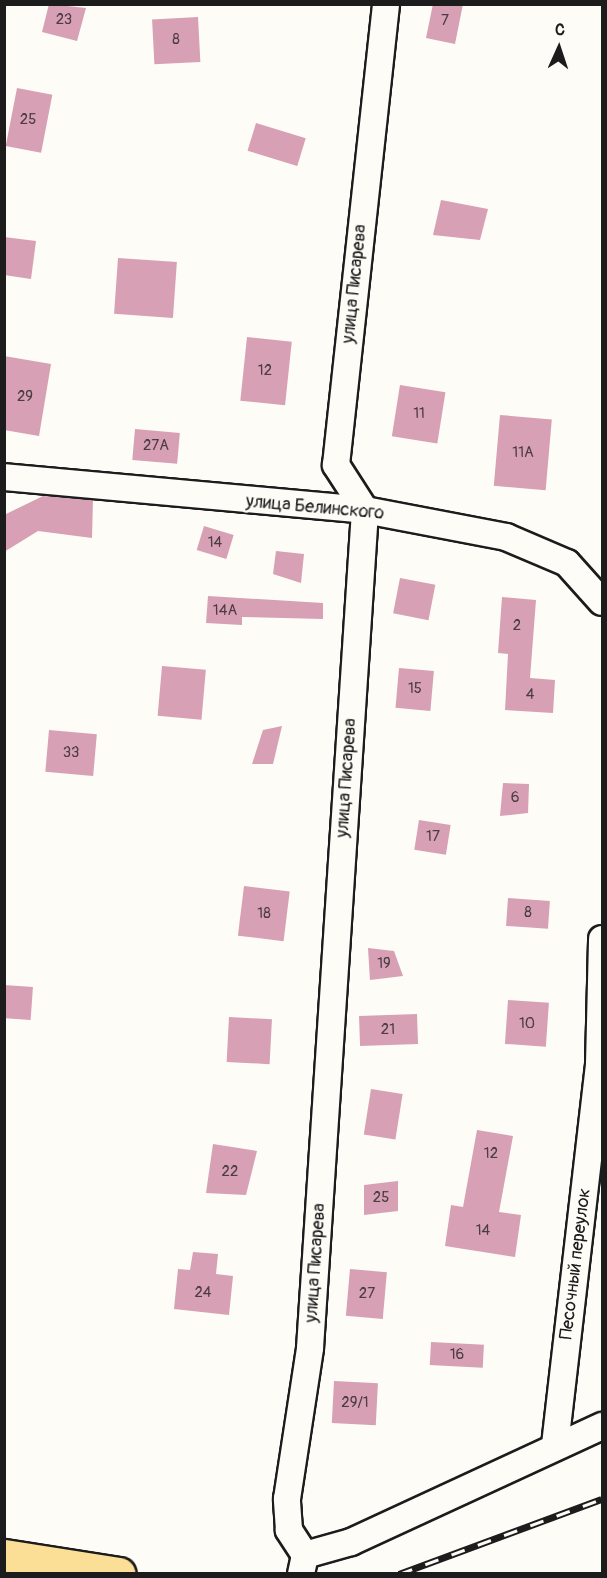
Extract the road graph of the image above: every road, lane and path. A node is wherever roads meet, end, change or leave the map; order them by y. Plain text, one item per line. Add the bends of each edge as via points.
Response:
1 (386, 4) edge
2 (4, 477) edge
3 (365, 510) junction
4 (603, 602) edge
5 (603, 939) edge
6 (603, 1426) edge
7 (555, 1445) junction
8 (4, 1556) edge
9 (303, 1564) edge
10 (119, 1574) edge

1 - 3 street, улица Писарева via 336,465
2 - 3 street, улица Белинского
3 - 4 street, улица Белинского via 506,537 567,563
3 - 9 street, улица Писарева via 310,1348 287,1499 289,1530
5 - 7 street, Песочный переулок via 599,1064
6 - 7 street
7 - 9 street
8 - 10 main road

